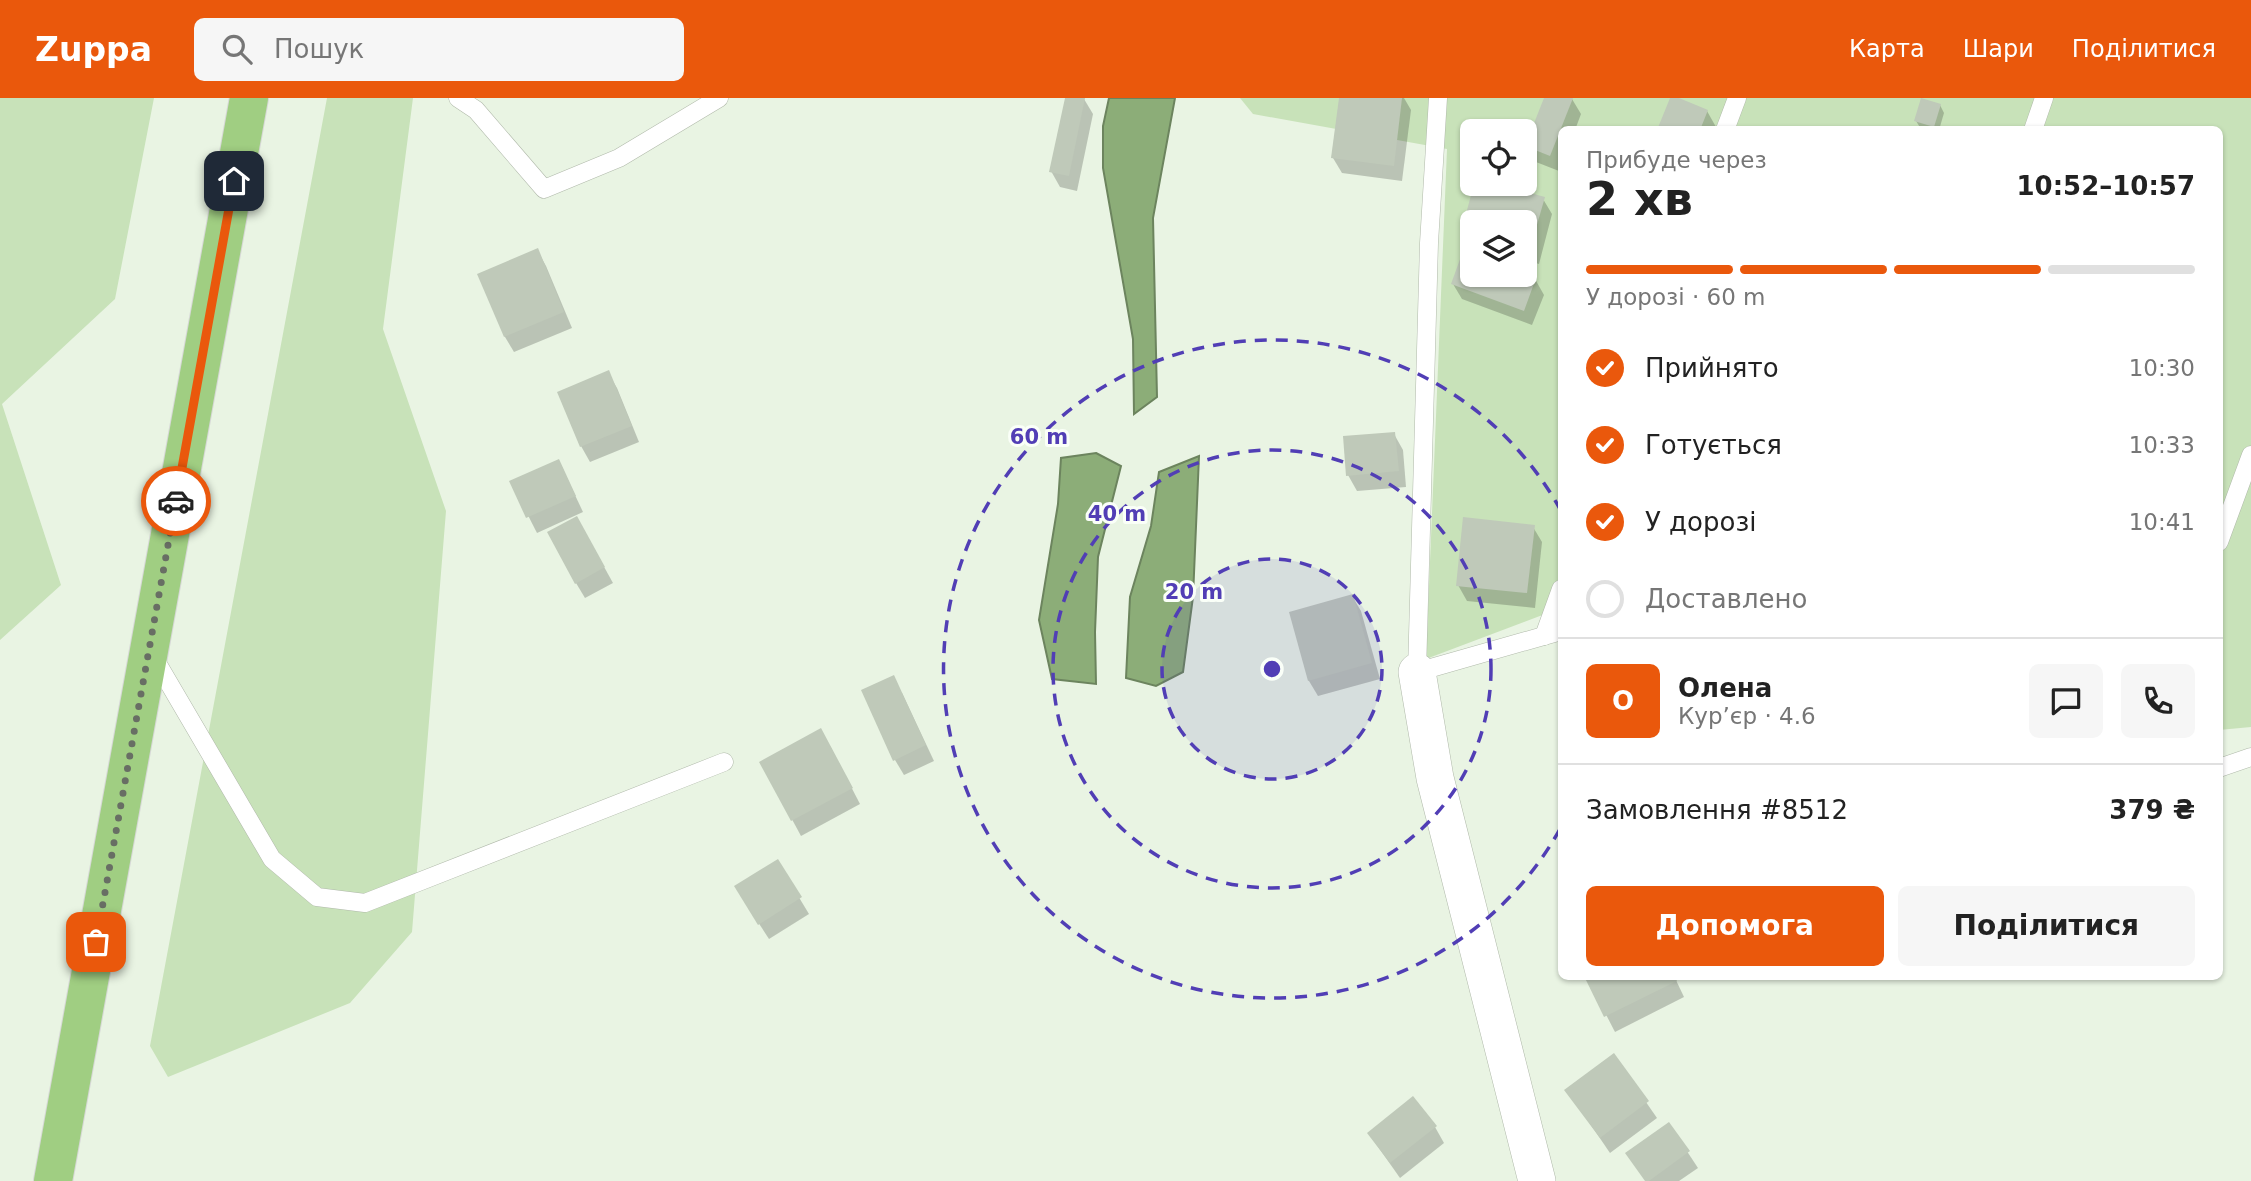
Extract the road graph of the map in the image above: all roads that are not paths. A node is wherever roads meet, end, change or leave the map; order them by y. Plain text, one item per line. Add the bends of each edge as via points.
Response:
1 (249, 98) edge
2 (458, 98) edge
3 (719, 98) edge
4 (1438, 98) edge
5 (1737, 98) edge
6 (2045, 98) edge
7 (1726, 126) edge
8 (2034, 126) edge
9 (2251, 455) edge
10 (2223, 531) edge
11 (1558, 606) edge
12 (1553, 633) edge
13 (149, 649) junction
14 (1417, 672) junction
15 (2251, 757) edge
16 (724, 762) dead end
17 (2223, 767) edge
18 (53, 1181) edge
19 (1537, 1181) edge

1 - 13 highway
2 - 3 lane via 476,110 544,189 619,158
4 - 14 lane via 1428,257
5 - 7 lane
6 - 8 lane
9 - 10 lane
11 - 12 lane
12 - 14 lane
13 - 16 lane via 272,859 317,897 365,903
13 - 18 highway
14 - 19 street via 1435,778
15 - 17 lane

